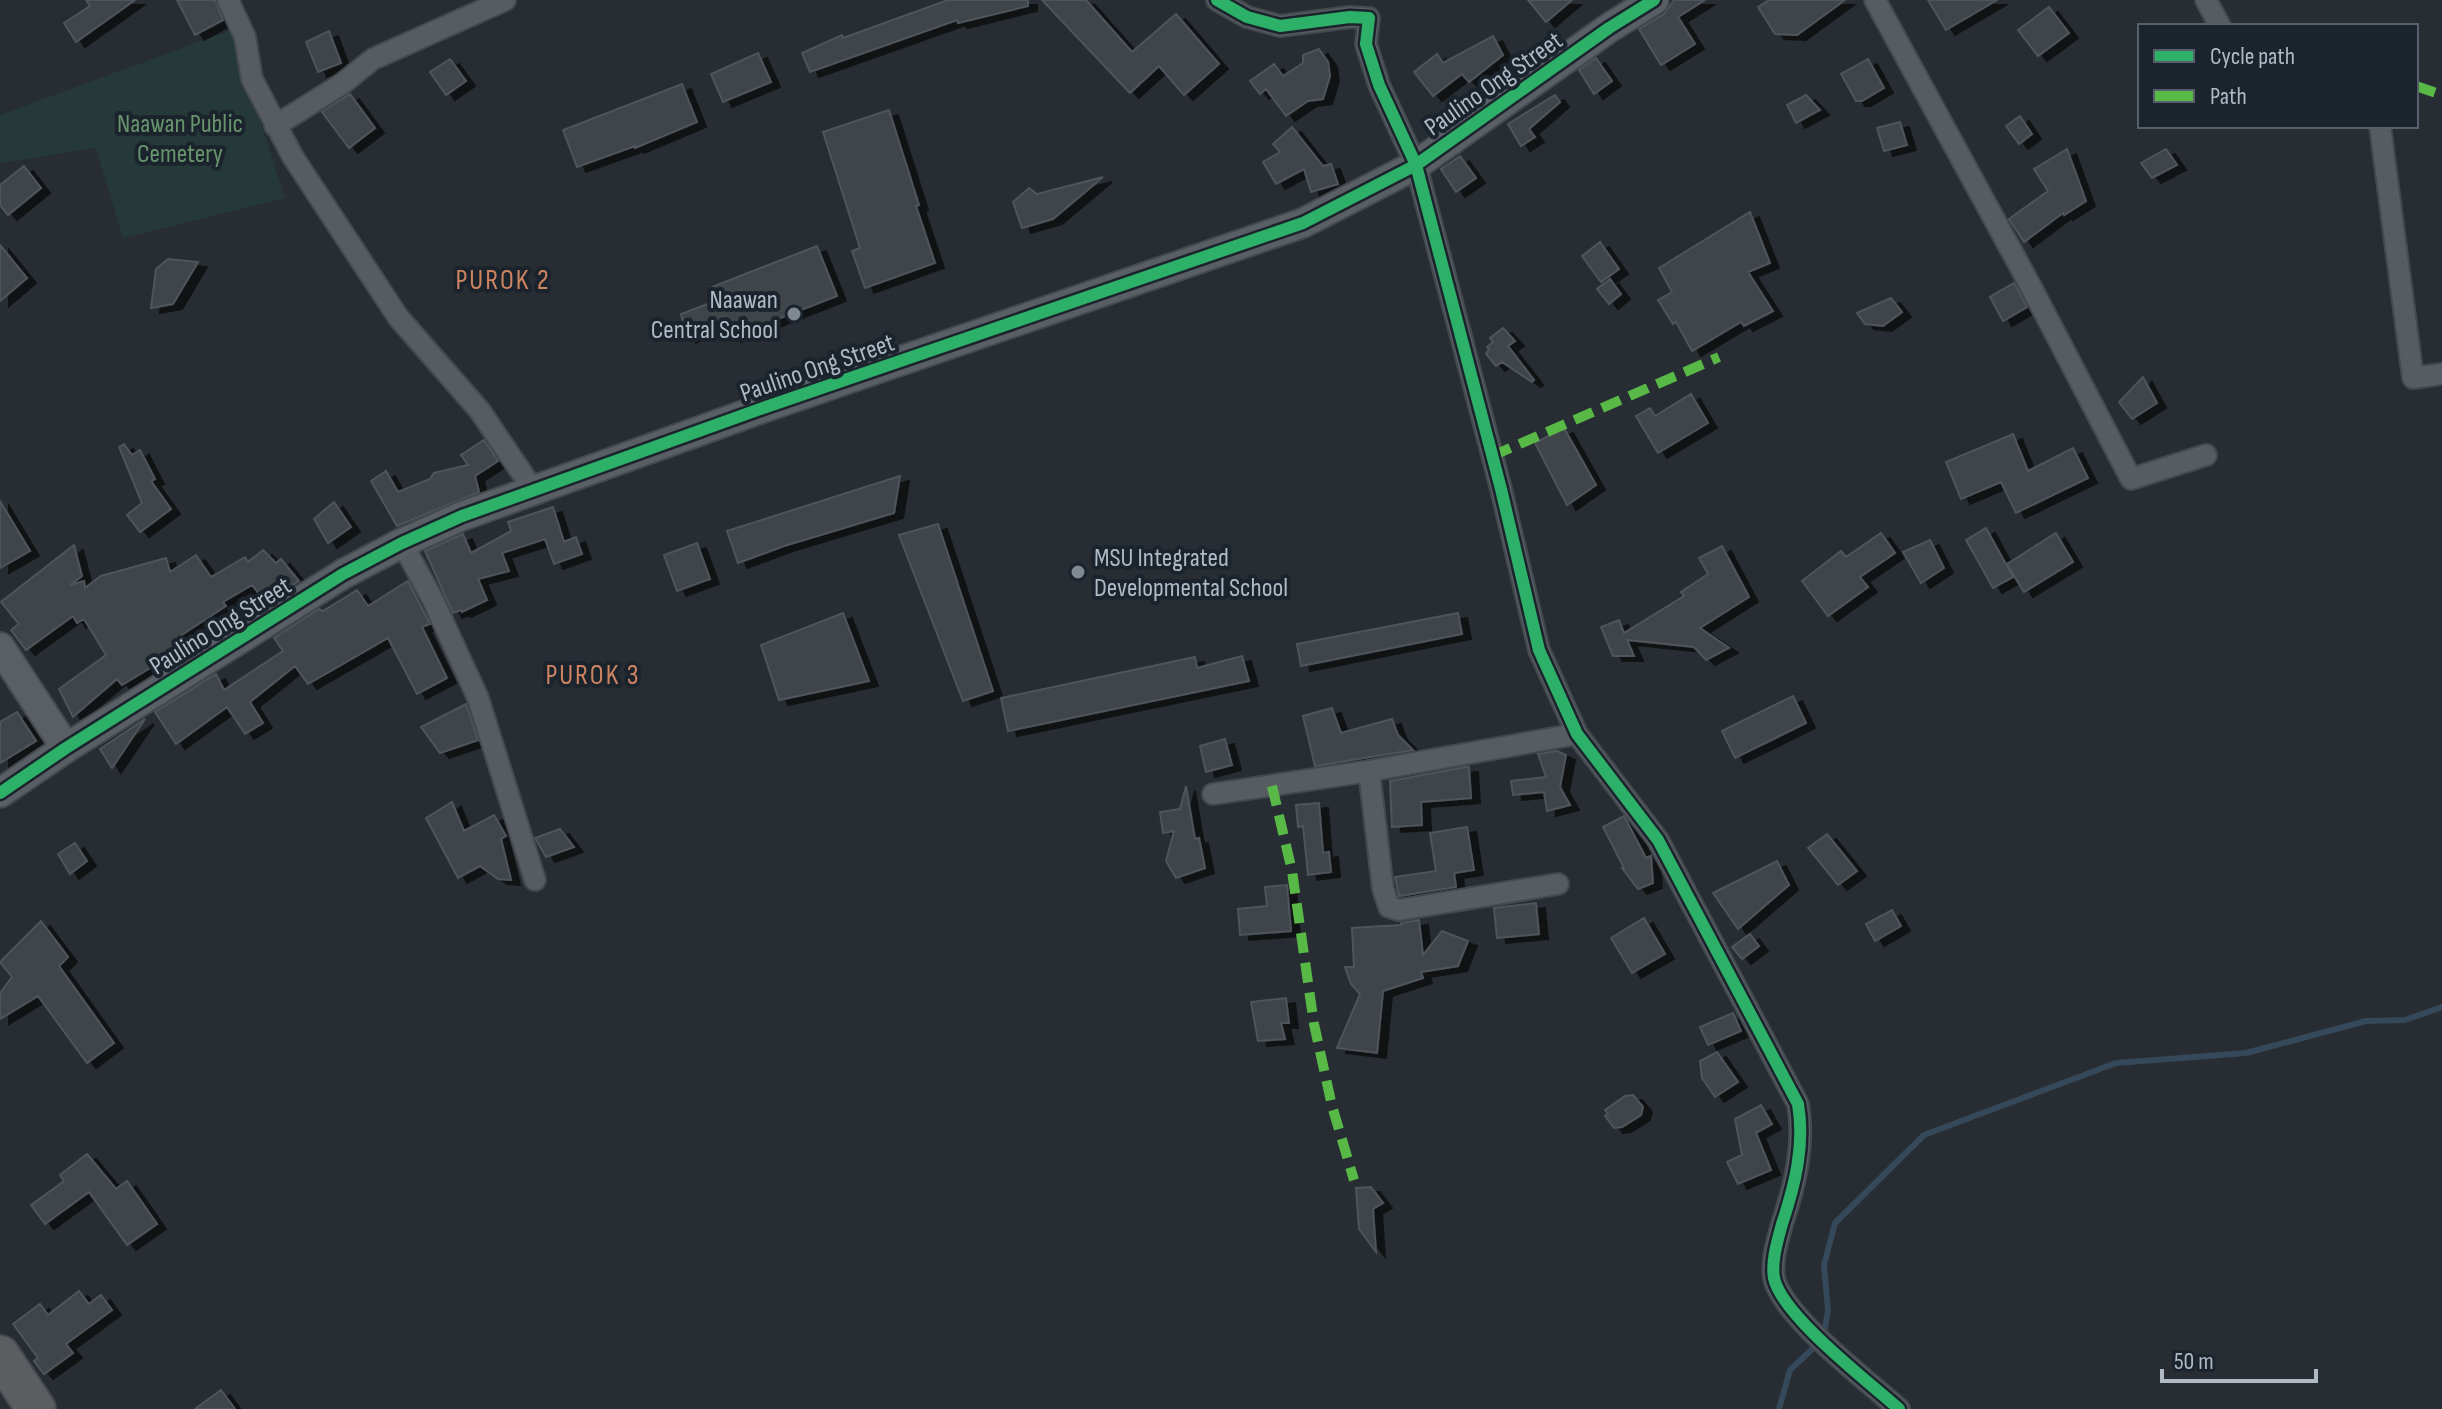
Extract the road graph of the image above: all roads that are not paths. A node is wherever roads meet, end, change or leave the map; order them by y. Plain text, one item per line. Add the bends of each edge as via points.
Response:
1 (228, 0) edge
2 (505, 0) edge
3 (1217, 0) edge
4 (1380, 0) edge
5 (1654, 0) edge
6 (1875, 0) edge
7 (2206, 0) edge
8 (1369, 18) junction
9 (2219, 24) edge
10 (275, 126) junction
11 (2380, 128) edge
12 (1416, 165) junction
13 (2442, 374) edge
14 (2206, 455) dead end
15 (534, 491) junction
16 (402, 543) junction
17 (0, 647) edge
18 (1577, 734) junction
19 (66, 748) junction
20 (1369, 771) junction
21 (0, 793) edge
22 (1213, 794) dead end
23 (535, 880) dead end
24 (1558, 884) dead end
25 (0, 1355) edge
26 (36, 1409) edge
27 (1899, 1409) edge

1 - 10 street via 245,37 252,79
2 - 10 street via 373,59
3 - 8 street via 1247,17 1280,26
4 - 8 street
5 - 12 street, Paulino Ong Street
6 - 14 street via 2131,479
7 - 9 street
8 - 12 street via 1366,44 1373,67
10 - 15 street via 398,317 480,411
11 - 13 street via 2413,378
12 - 15 street, Paulino Ong Street via 1303,223
12 - 18 street via 1530,620
15 - 16 street, Paulino Ong Street
16 - 19 street, Paulino Ong Street via 343,574
16 - 23 street via 478,698
17 - 19 street
18 - 20 street
18 - 27 street via 1658,840 1798,1104 1796,1183 1774,1263 1780,1292 1834,1354
19 - 21 street, Paulino Ong Street
20 - 22 street
20 - 24 street via 1389,907 1399,910
25 - 26 highway

